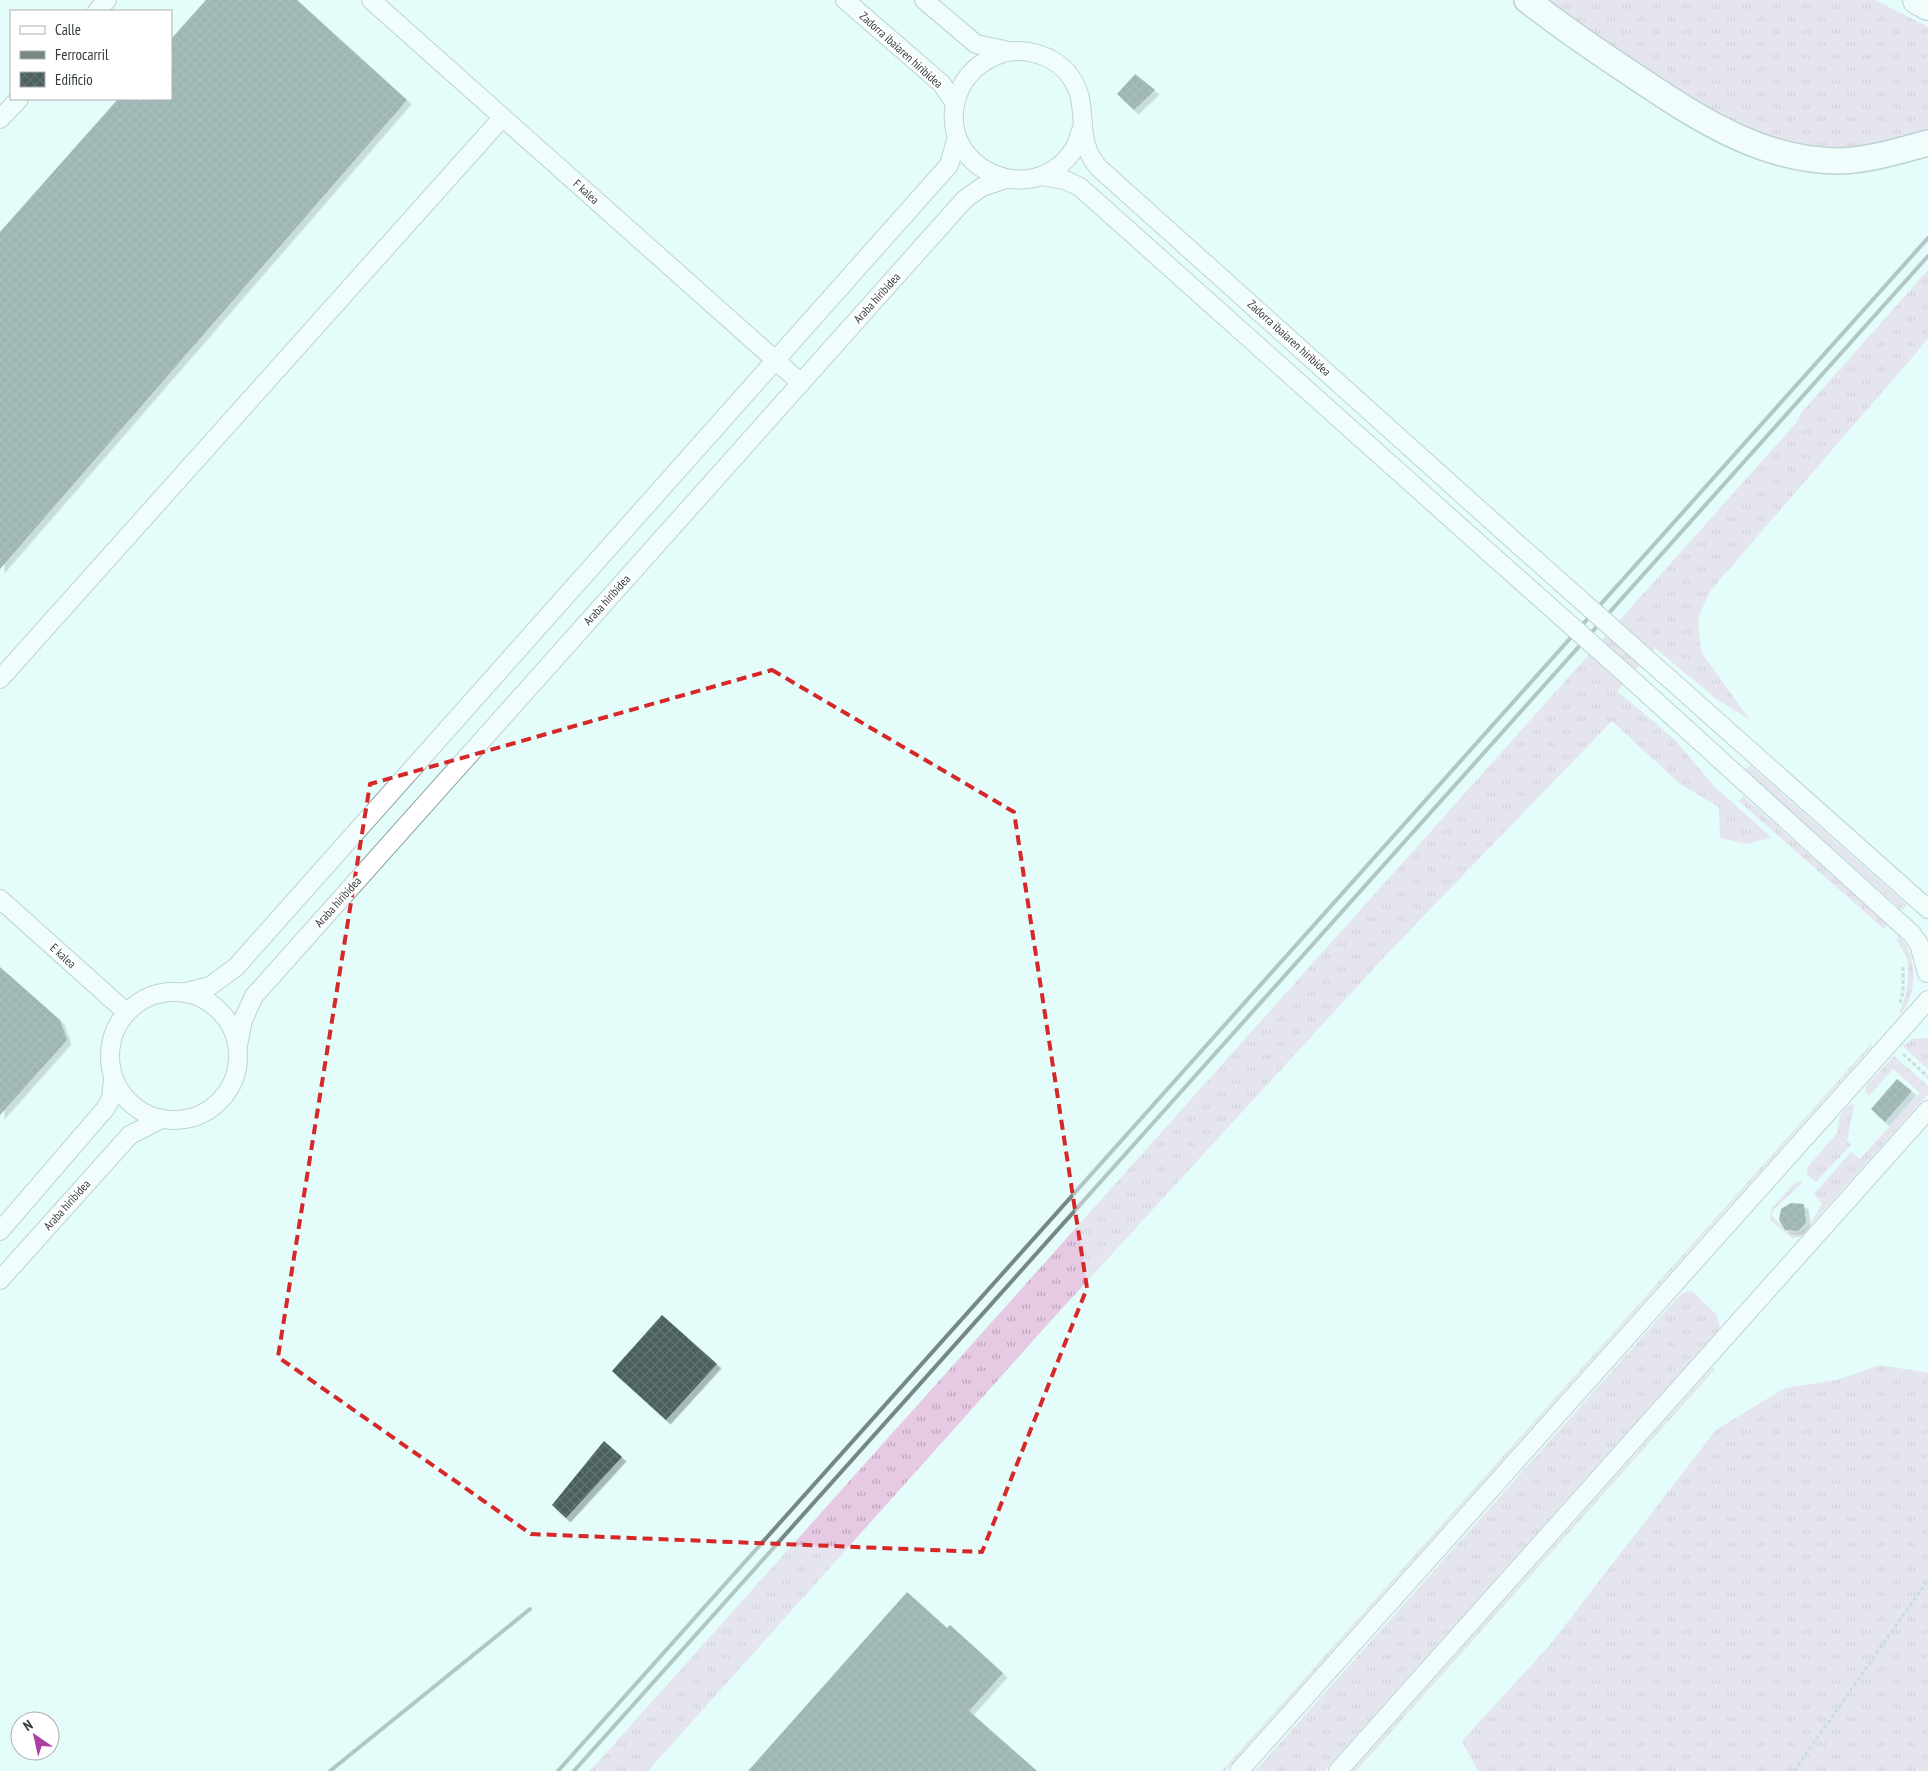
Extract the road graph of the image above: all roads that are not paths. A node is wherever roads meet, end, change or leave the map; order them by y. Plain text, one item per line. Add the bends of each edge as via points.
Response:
1 (107, 0) edge
2 (371, 0) edge
3 (845, 0) edge
4 (924, 0) edge
5 (1527, 0) edge
6 (1918, 0) edge
7 (1928, 6) edge
8 (98, 10) edge
9 (1009, 51) junction
10 (17, 100) edge
11 (955, 103) junction
12 (502, 118) junction
13 (0, 119) edge
14 (1082, 128) junction
15 (957, 137) junction
16 (1928, 143) edge
17 (1041, 176) junction
18 (1006, 179) junction
19 (776, 361) junction
20 (801, 383) junction
21 (0, 679) edge
22 (0, 899) edge
23 (1928, 910) edge
24 (1928, 972) edge
25 (186, 992) junction
26 (1928, 1000) edge
27 (126, 1012) junction
28 (238, 1045) junction
29 (113, 1078) junction
30 (1928, 1110) edge
31 (161, 1119) junction
32 (0, 1231) edge
33 (0, 1280) edge
34 (1239, 1771) edge
35 (1338, 1771) edge

1 - 8 street
2 - 12 street, F kalea
3 - 11 street, Zadorra ibaiaren hiribidea via 941,83
4 - 9 street via 976,44
5 - 16 street via 1598,52 1705,122 1781,153 1839,160 1882,156
6 - 7 highway
9 - 11 street via 990,57 974,69 962,84
9 - 14 street via 1049,58 1065,71 1077,88 1083,107
10 - 13 street
11 - 15 street
12 - 19 street, F kalea
12 - 21 street
14 - 17 street via 1074,148 1060,165
14 - 23 street, Zadorra ibaiaren hiribidea, bridge via 1089,157 1099,168
15 - 18 street via 968,156 979,166
15 - 19 street via 949,165
17 - 18 street
17 - 24 street, bridge via 1065,180 1080,187 1629,677 1912,934 1919,944
18 - 20 street, Araba hiribidea via 982,187 965,199
19 - 20 street, F kalea
19 - 25 street via 236,968 210,986
20 - 28 street, Araba hiribidea via 254,996 243,1020
22 - 27 street, E kalea
24 - 26 street
25 - 27 street via 165,992 138,1002
25 - 28 street via 212,1003 228,1019
26 - 34 street
27 - 29 street via 110,1044
28 - 31 street via 238,1068 227,1092 210,1110 189,1119
29 - 31 street via 120,1092 137,1109
29 - 32 street via 111,1099 106,1109
30 - 35 street
31 - 33 street, Araba hiribidea via 130,1135

